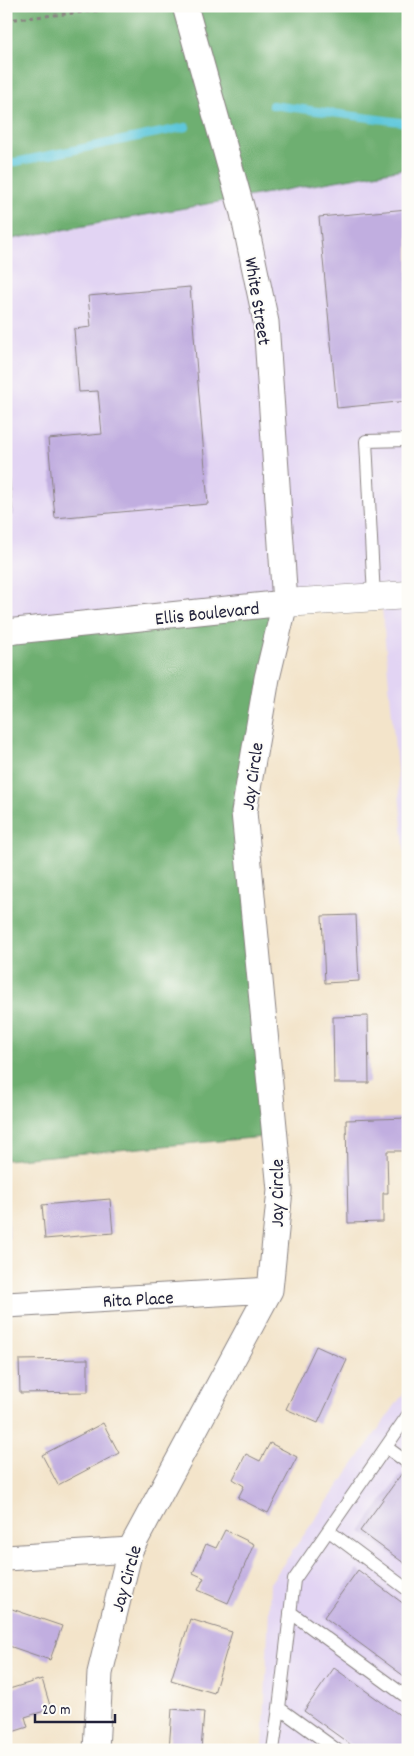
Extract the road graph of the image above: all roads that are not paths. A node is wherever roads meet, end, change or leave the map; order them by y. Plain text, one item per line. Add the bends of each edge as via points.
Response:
1 (185, 6) edge
2 (408, 440) edge
3 (408, 595) edge
4 (374, 597) junction
5 (285, 603) junction
6 (6, 632) edge
7 (270, 1290) junction
8 (6, 1305) edge
9 (408, 1416) edge
10 (386, 1447) junction
11 (408, 1463) edge
12 (329, 1531) junction
13 (130, 1550) junction
14 (6, 1558) edge
15 (408, 1590) edge
16 (290, 1612) junction
17 (408, 1698) edge
18 (279, 1708) junction
19 (96, 1750) edge
20 (273, 1750) edge
21 (337, 1750) edge

1 - 5 street, White Street via 244,213 266,322
2 - 4 lane via 366,441
3 - 4 street, Ellis Boulevard
4 - 5 street, Ellis Boulevard
5 - 6 street, Ellis Boulevard
5 - 7 street, Jay Circle via 267,678 244,812 280,1190
7 - 8 street, Rita Place
7 - 13 street, Jay Circle
9 - 10 lane
10 - 11 lane
10 - 12 lane
12 - 15 lane
12 - 16 lane via 294,1580
13 - 14 street
13 - 19 street, Jay Circle via 100,1673
16 - 17 lane
16 - 18 lane
18 - 20 lane
18 - 21 lane

